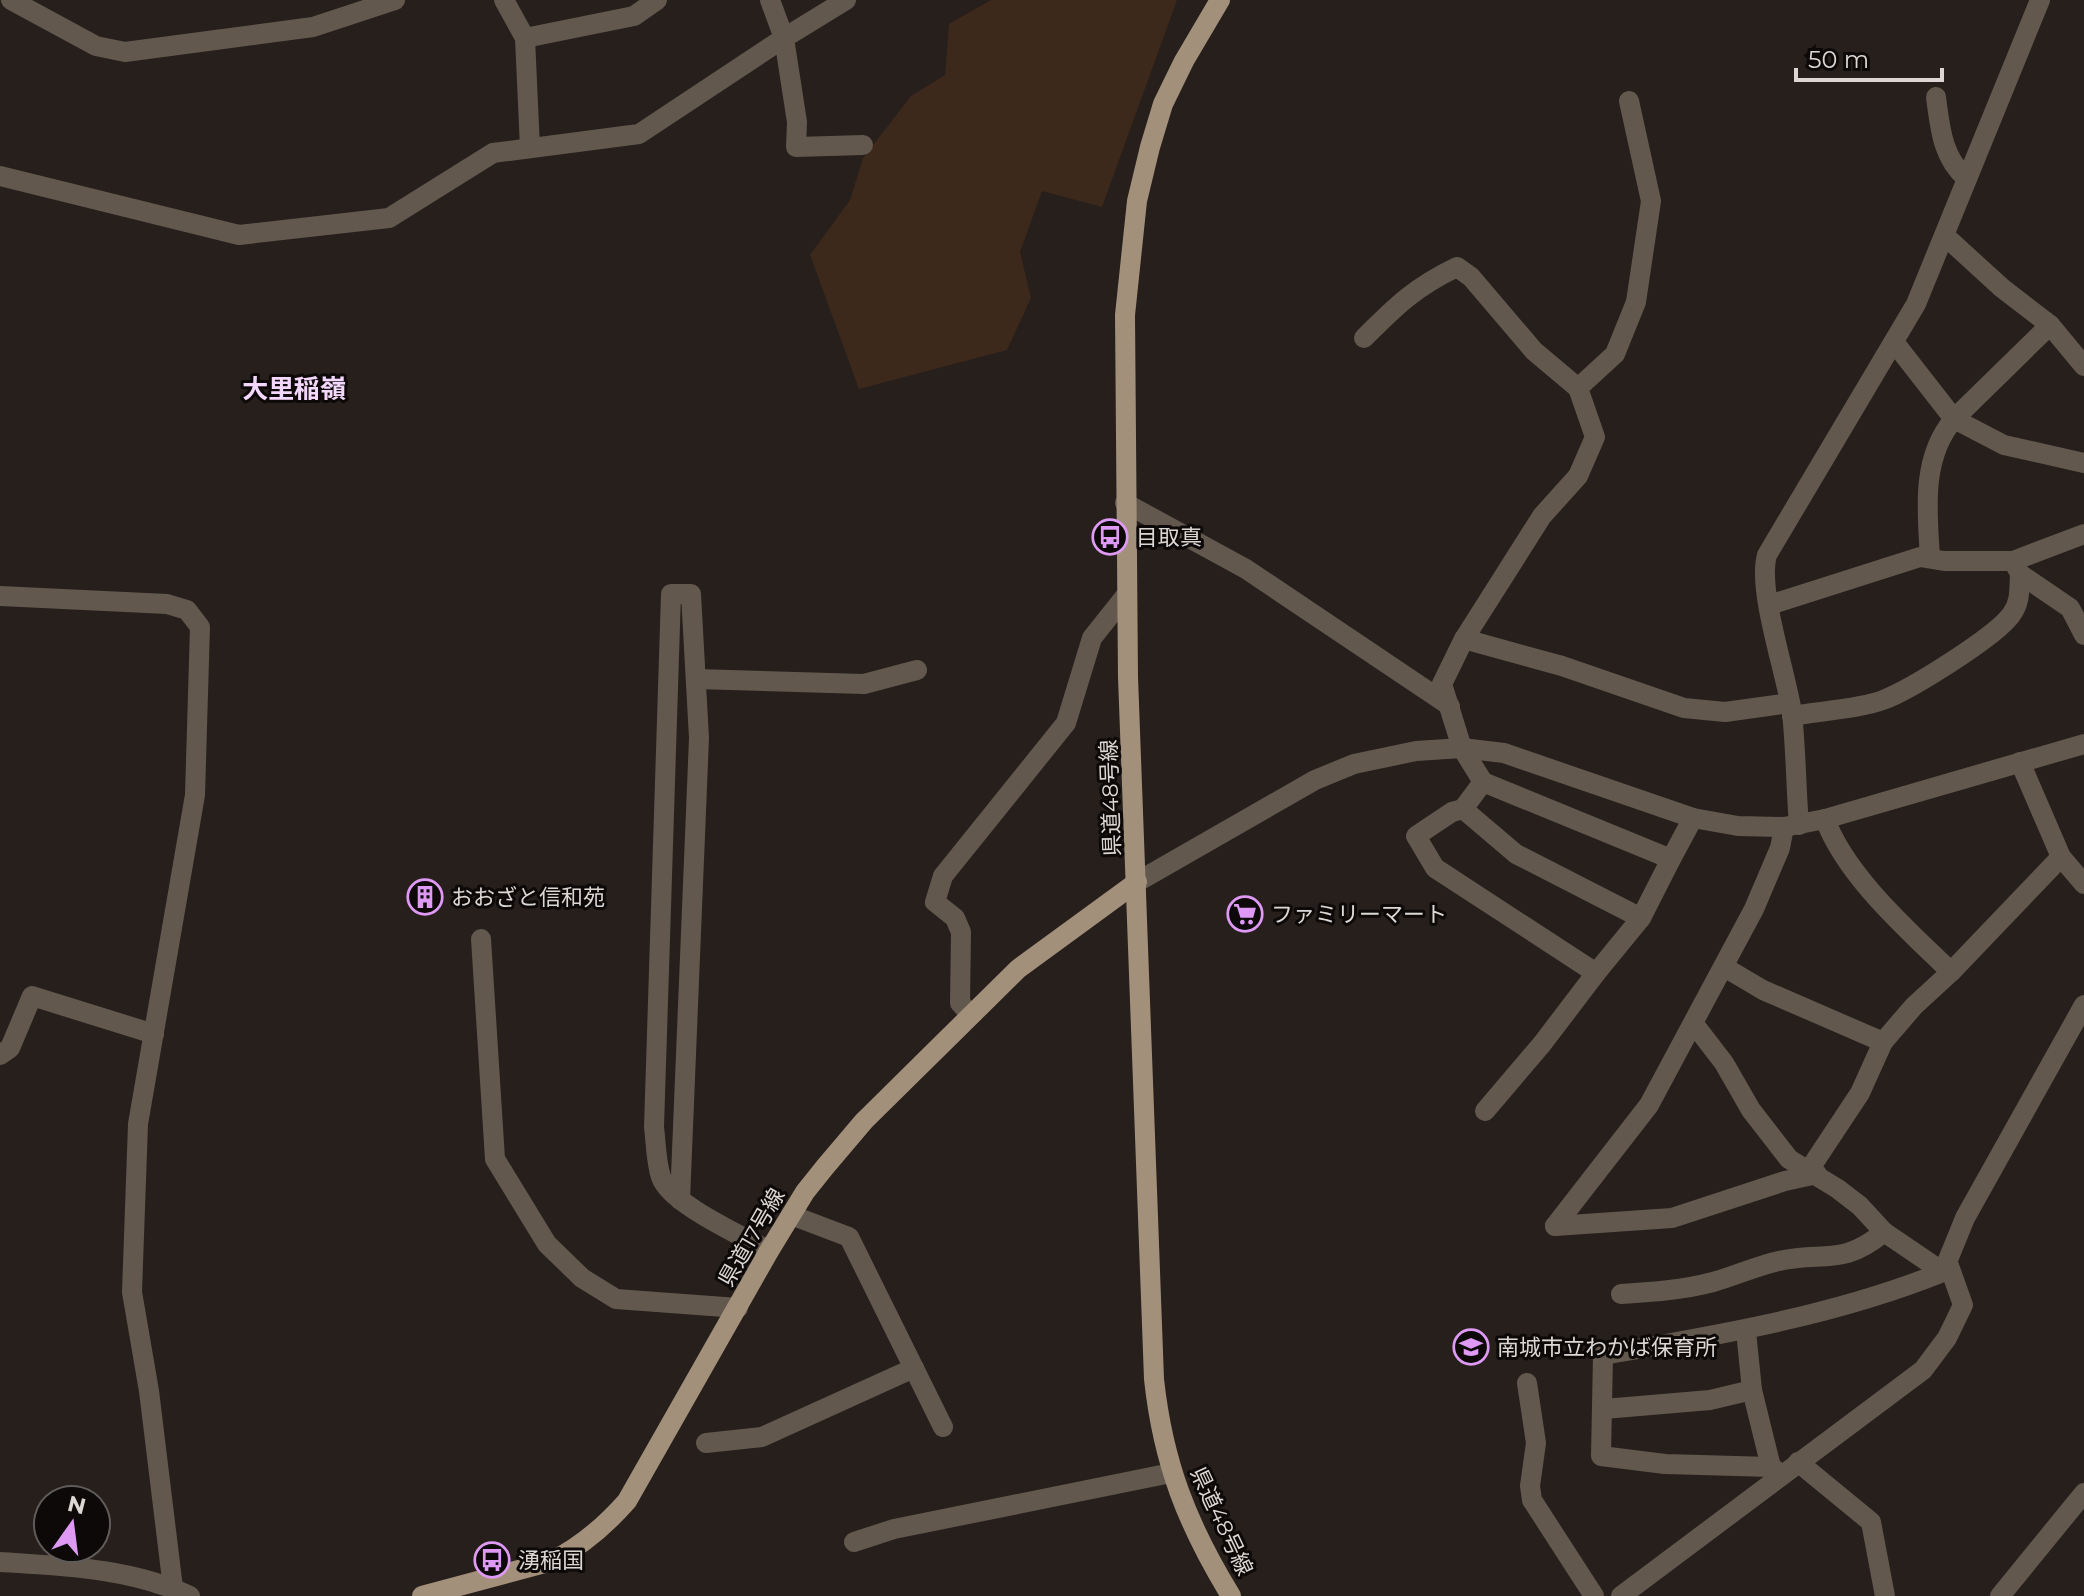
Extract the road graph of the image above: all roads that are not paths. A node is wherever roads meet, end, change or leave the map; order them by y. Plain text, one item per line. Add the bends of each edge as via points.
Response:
1 (11, 0) edge
2 (395, 0) edge
3 (504, 0) edge
4 (657, 0) edge
5 (770, 0) edge
6 (846, 0) edge
7 (1220, 0) edge
8 (2040, 0) edge
9 (525, 38) junction
10 (784, 38) junction
11 (1936, 97) dead end
12 (1629, 101) dead end
13 (863, 145) dead end
14 (530, 148) junction
15 (0, 176) edge
16 (1966, 178) junction
17 (1945, 236) junction
18 (2050, 325) junction
19 (1364, 338) dead end
20 (1894, 342) junction
21 (2084, 366) edge
22 (1578, 388) junction
23 (1954, 419) junction
24 (2084, 463) edge
25 (1125, 503) junction
26 (2084, 534) edge
27 (1930, 557) junction
28 (2016, 568) junction
29 (1127, 594) junction
30 (0, 596) edge
31 (1769, 605) junction
32 (2084, 635) edge
33 (1464, 639) junction
34 (917, 670) dead end
35 (696, 679) junction
36 (1450, 706) junction
37 (1791, 709) junction
38 (2084, 744) edge
39 (1462, 748) junction
40 (2020, 762) junction
41 (1483, 782) junction
42 (1463, 809) junction
43 (1693, 818) junction
44 (1825, 819) junction
45 (1791, 826) junction
46 (2061, 857) junction
47 (1671, 859) junction
48 (1137, 882) junction
49 (2084, 884) edge
50 (1641, 918) junction
51 (481, 939) dead end
52 (1724, 967) junction
53 (1951, 972) junction
54 (1596, 973) junction
55 (2084, 1005) edge
56 (971, 1015) junction
57 (1694, 1024) junction
58 (154, 1034) junction
59 (1883, 1042) junction
60 (0, 1055) edge
61 (1485, 1111) dead end
62 (1813, 1172) junction
63 (680, 1200) junction
64 (791, 1215) junction
65 (1884, 1232) junction
66 (769, 1251) junction
67 (1946, 1268) junction
68 (1621, 1294) dead end
69 (738, 1308) junction
70 (1746, 1331) junction
71 (914, 1368) junction
72 (1527, 1383) dead end
73 (1752, 1390) junction
74 (1604, 1409) junction
75 (943, 1427) dead end
76 (706, 1443) dead end
77 (1798, 1462) junction
78 (1776, 1470) junction
79 (1171, 1473) junction
80 (2084, 1493) edge
81 (854, 1542) dead end
82 (0, 1562) edge
83 (182, 1592) edge
84 (422, 1596) edge
85 (1231, 1596) edge
86 (1594, 1596) edge
87 (1621, 1596) edge
88 (1885, 1596) edge
89 (2000, 1596) edge

1 - 2 street via 96,46 125,52 313,27
3 - 9 street
4 - 9 street via 634,16
5 - 10 street
6 - 10 street
7 - 25 main road, 県道48号線 via 1163,104 1137,201 1125,315
8 - 16 street
9 - 14 street
10 - 13 street via 796,147
10 - 14 street via 639,134
11 - 16 street via 1941,134 1953,166
12 - 22 street via 1651,201 1636,302 1615,354
14 - 15 street via 493,153 389,218 239,235
16 - 17 street
17 - 18 street
17 - 20 street
18 - 21 street
18 - 23 street
19 - 22 street via 1400,301 1457,267 1534,351
20 - 23 street
20 - 31 street via 1767,555 1764,581
22 - 33 street via 1595,437 1578,476 1542,516
23 - 24 street via 2004,445
23 - 27 street via 1936,452 1928,486
25 - 29 main road, 県道48号線
25 - 36 street via 1246,569
26 - 28 street
27 - 28 street
27 - 31 street
28 - 32 street via 2070,608
28 - 37 street via 2019,601 2011,615 1926,676 1883,700
29 - 48 main road, 県道48号線
29 - 56 street via 1092,638 1066,723 938,889 935,902 955,918 961,932 960,1003
30 - 58 street via 167,604 187,610 200,627 195,795
31 - 37 street
33 - 36 street via 1442,684
33 - 37 street via 1684,708
34 - 35 street via 864,684
35 - 63 street via 699,738
35 - 63 street via 691,594 671,594 654,1127 662,1179
36 - 39 street
37 - 45 street
38 - 40 street
39 - 41 street
39 - 43 street via 1504,753
39 - 48 street via 1385,756 1341,769 1280,798
40 - 44 street
40 - 46 street
41 - 42 street
41 - 47 street
42 - 50 street via 1516,854
42 - 54 street via 1416,836 1435,868
43 - 45 street via 1738,826
43 - 47 street
44 - 45 street
44 - 53 street via 1833,840 1860,876
45 - 52 street
46 - 49 street
46 - 53 street
47 - 50 street
48 - 56 main road, 県道17号線 via 1018,969
48 - 79 main road, 県道48号線 via 1151,1339 1156,1402
50 - 54 street
51 - 69 street via 495,1159 547,1244 582,1278 616,1299
52 - 57 street
52 - 59 street via 1763,990
53 - 59 street
54 - 61 street
55 - 67 street via 1965,1218
56 - 64 main road, 県道17号線 via 864,1121
57 - 62 street via 1789,1159
57 - 62 street via 1649,1105 1555,1226 1672,1218
58 - 60 street via 32,996 10,1048
58 - 83 street via 138,1124 132,1292
59 - 62 street
62 - 65 street via 1860,1206
63 - 66 street
64 - 66 main road, 県道17号線
64 - 71 street via 849,1237
65 - 67 street
65 - 68 street via 1851,1253 1781,1260 1712,1282
66 - 69 main road, 県道17号線
67 - 70 street via 1910,1285
67 - 77 street via 1963,1305 1923,1370
69 - 84 main road, 県道17号線 via 627,1501 610,1519 552,1561
70 - 73 street
70 - 74 street via 1603,1355
71 - 75 street
71 - 76 street via 762,1437
72 - 86 street via 1536,1443 1532,1500
73 - 74 street via 1710,1400
73 - 78 street
74 - 78 street via 1601,1456
77 - 78 street
77 - 88 street via 1871,1522
78 - 87 street
79 - 81 street via 894,1529
79 - 85 main road, 県道48号線 via 1200,1542
80 - 89 street
82 - 83 street via 89,1567

